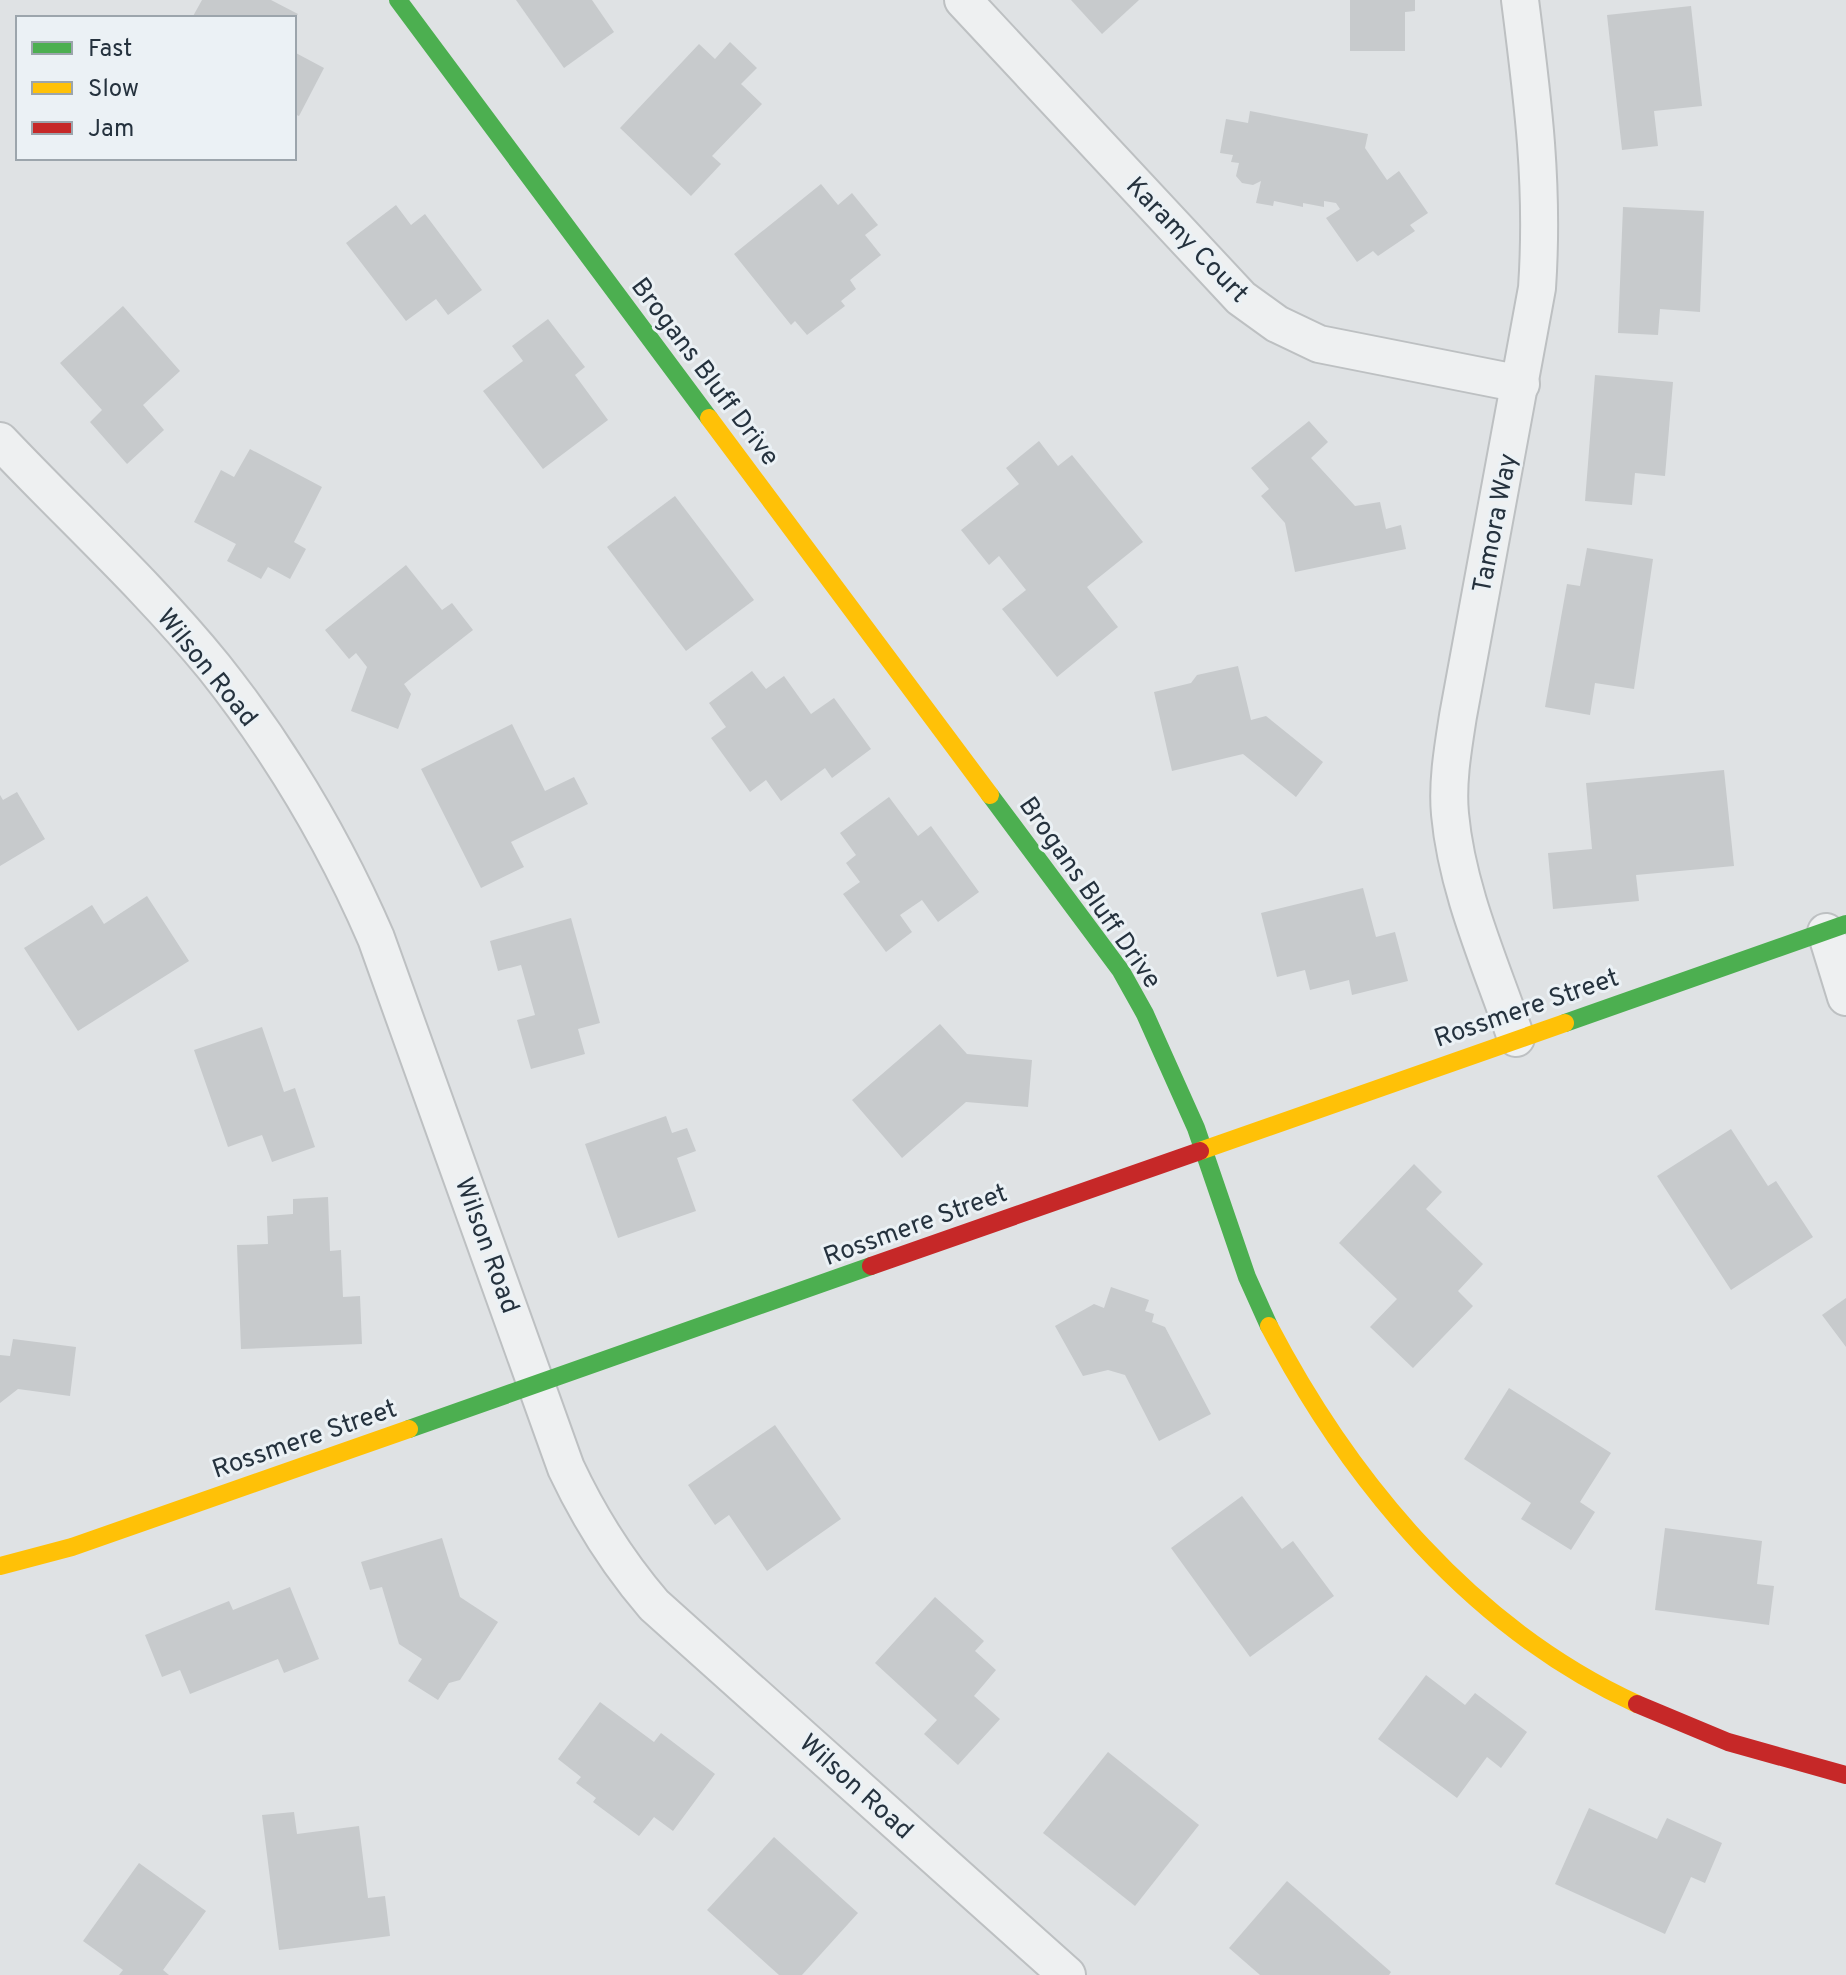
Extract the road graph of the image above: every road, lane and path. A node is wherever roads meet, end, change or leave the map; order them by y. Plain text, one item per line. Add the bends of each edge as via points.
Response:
1 (398, 0) edge
2 (963, 0) edge
3 (1520, 0) edge
4 (1521, 384) junction
5 (0, 441) edge
6 (1836, 928) edge
7 (1846, 997) edge
8 (1516, 1038) junction
9 (1204, 1148) junction
10 (538, 1383) junction
11 (0, 1566) edge
12 (1846, 1775) edge
13 (1067, 1975) edge

1 - 9 street, Brogans Bluff Drive via 1121,971 1170,1065
2 - 4 street, Karamy Court via 1241,298 1277,324 1319,344
3 - 4 street, Tamora Way via 1539,147 1542,218
4 - 8 street, Tamora Way via 1458,716 1450,812 1458,870
5 - 10 street, Wilson Road via 213,667 315,815 376,938
6 - 7 street
6 - 8 street, Rossmere Street
8 - 9 street, Rossmere Street
9 - 10 street, Rossmere Street
9 - 12 street, Brogans Bluff Drive via 1262,1315 1297,1383 1381,1501 1430,1554 1537,1645 1600,1684 1751,1751
10 - 11 street, Rossmere Street via 72,1547
10 - 13 street, Wilson Road via 589,1518 654,1605

